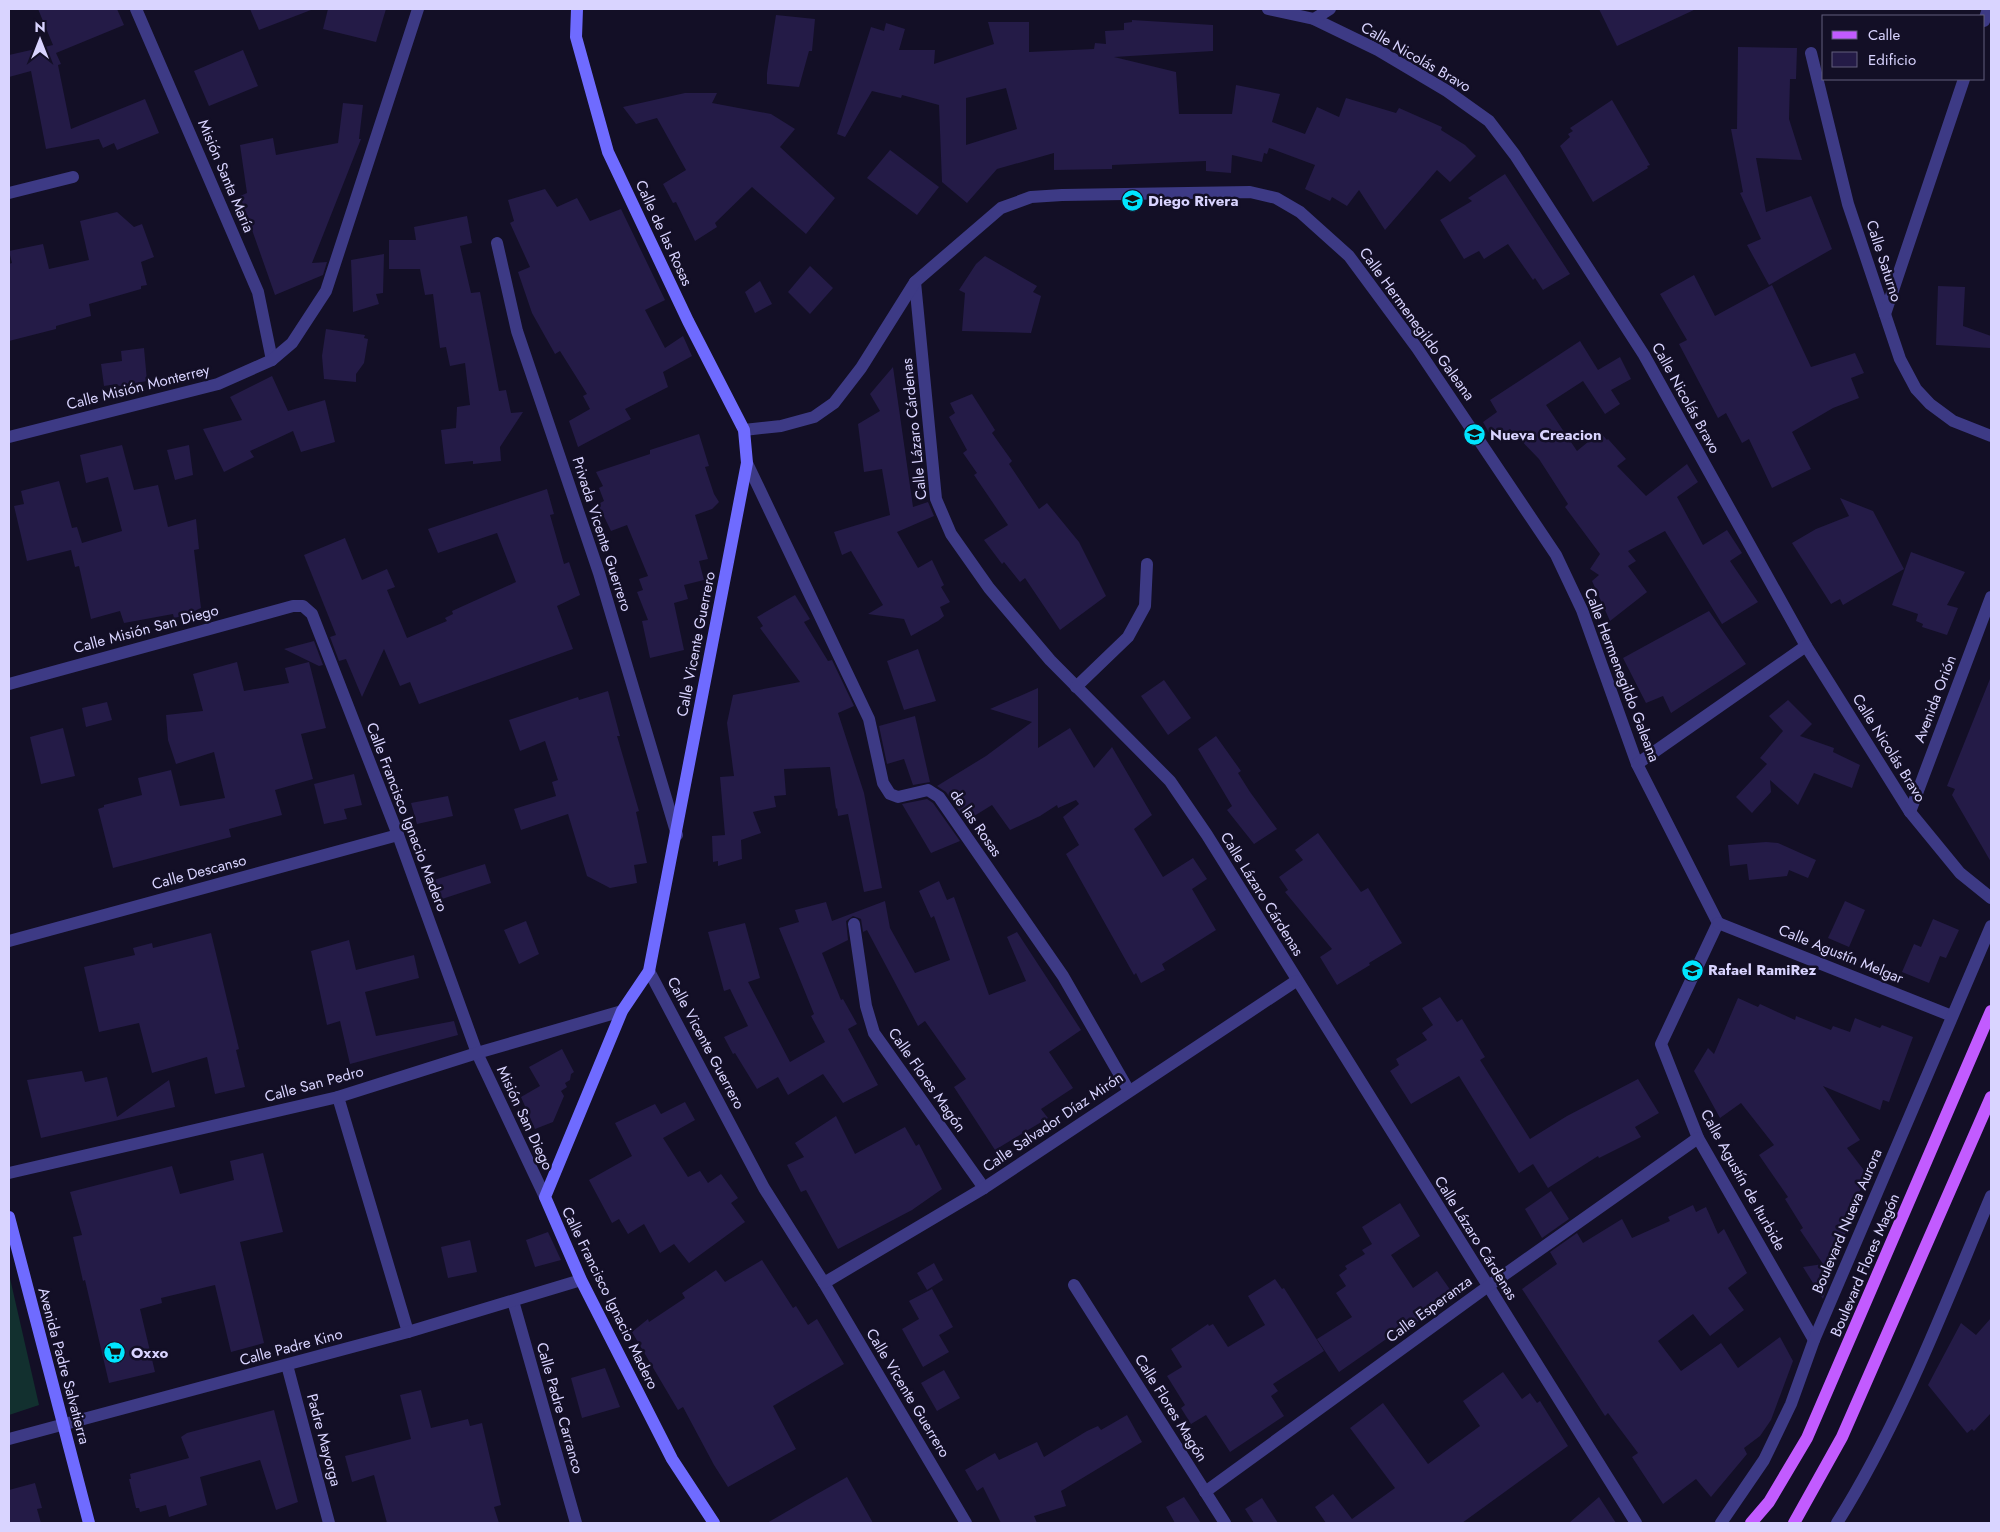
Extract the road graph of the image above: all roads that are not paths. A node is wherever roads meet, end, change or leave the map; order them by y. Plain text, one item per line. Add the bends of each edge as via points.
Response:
1 (136, 9) edge
2 (418, 9) edge
3 (577, 9) edge
4 (1268, 9) edge
5 (1330, 9) edge
6 (1314, 19) junction
7 (1811, 53) dead end
8 (1964, 80) edge
9 (73, 177) dead end
10 (9, 193) edge
11 (497, 243) dead end
12 (915, 282) junction
13 (1884, 314) junction
14 (272, 360) junction
15 (744, 430) junction
16 (1991, 436) edge
17 (9, 437) edge
18 (747, 463) junction
19 (1147, 564) dead end
20 (1991, 597) edge
21 (293, 606) joint
22 (1806, 646) junction
23 (9, 684) edge
24 (1076, 687) junction
25 (1637, 764) junction
26 (1910, 812) junction
27 (398, 834) junction
28 (677, 835) junction
29 (1991, 898) edge
30 (1718, 923) junction
31 (854, 924) dead end
32 (1991, 926) edge
33 (9, 941) edge
34 (649, 971) junction
35 (1296, 981) junction
36 (622, 1011) junction
37 (1991, 1011) edge
38 (1952, 1016) junction
39 (477, 1053) junction
40 (1129, 1091) junction
41 (338, 1097) junction
42 (1991, 1097) edge
43 (1698, 1138) junction
44 (9, 1173) edge
45 (984, 1188) junction
46 (1991, 1196) edge
47 (545, 1197) junction
48 (9, 1217) edge
49 (581, 1280) junction
50 (824, 1284) junction
51 (1074, 1285) dead end
52 (1487, 1287) junction
53 (513, 1301) junction
54 (408, 1332) junction
55 (1814, 1340) junction
56 (287, 1365) junction
57 (63, 1426) junction
58 (9, 1439) edge
59 (1205, 1492) junction
60 (89, 1523) edge
61 (329, 1523) edge
62 (576, 1523) edge
63 (714, 1523) edge
64 (966, 1523) edge
65 (1225, 1523) edge
66 (1636, 1523) edge
67 (1721, 1523) edge
68 (1751, 1523) edge
69 (1794, 1523) edge
70 (1837, 1523) edge

1 - 14 street, Misión Santa María via 258,292
2 - 14 street via 326,291 292,343
3 - 15 street, Calle de las Rosas via 576,37 608,152
4 - 6 street, Calle Nicolás Bravo
5 - 6 street
6 - 22 street, Calle Nicolás Bravo via 1378,50 1447,91 1488,121 1505,142 1644,355
7 - 13 street, Calle Saturno via 1848,204
8 - 13 street
9 - 10 street
11 - 28 street, Privada Vicente Guerrero via 517,330 599,572
12 - 15 street, Calle Hermenegildo Galeana via 861,368 834,403 814,417 790,424
12 - 24 street, Calle Lázaro Cárdenas via 936,498 952,534 989,588
12 - 25 street, Calle Hermenegildo Galeana via 1001,208 1031,197 1250,192 1276,198 1300,212 1349,256 1417,348 1556,555 1582,610
13 - 16 street, Calle Saturno via 1900,358 1916,389 1953,421
14 - 17 street, Calle Misión Monterrey via 218,384
15 - 18 street, Calle de las Rosas
18 - 28 street, Calle Vicente Guerrero
18 - 40 street, de las Rosas via 869,719 883,783 890,794 898,797 928,790 939,797 1063,976
19 - 24 street via 1144,606 1128,637
20 - 26 street, Avenida Orión
21 - 23 street, Calle Misión San Diego
21 - 27 street, Calle Francisco Ignacio Madero via 303,606 312,614
22 - 25 street
22 - 26 street, Calle Nicolás Bravo
24 - 35 street, Calle Lázaro Cárdenas via 1170,782 1207,835
25 - 30 street, Calle Hermenegildo Galeana
26 - 29 street, Calle Nicolás Bravo via 1960,873
27 - 33 street, Calle Descanso
27 - 39 street, Calle Francisco Ignacio Madero
28 - 34 street, Calle Vicente Guerrero
30 - 38 street, Calle Agustín Melgar
30 - 43 street, Calle Agustín de Iturbide via 1661,1044
31 - 45 street, Calle Flores Magón via 866,1006 874,1033
32 - 38 street, Boulevard Nueva Aurora
34 - 36 street, Calle Francisco Ignacio Madero
34 - 50 street, Calle Vicente Guerrero via 764,1188
35 - 40 street, Calle Salvador Díaz Mirón
35 - 52 street, Calle Lázaro Cárdenas
36 - 39 street, Calle San Pedro
36 - 47 street, Calle Francisco Ignacio Madero
37 - 68 main road, Boulevard Flores Magón via 1807,1438 1769,1502
38 - 55 street, Boulevard Nueva Aurora
39 - 41 street, Calle San Pedro
39 - 47 street, Misión San Diego
40 - 45 street, Calle Salvador Díaz Mirón
41 - 44 street, Calle San Pedro
41 - 54 street
42 - 69 main road via 1842,1437
43 - 52 street, Calle Esperanza
43 - 55 street, Calle Agustín de Iturbide
45 - 50 street, Calle Salvador Díaz Mirón
46 - 70 street via 1900,1408
47 - 49 street, Calle Francisco Ignacio Madero
48 - 57 street, Avenida Padre Salvatierra
49 - 53 street, Calle Padre Kino
49 - 63 street, Calle Francisco Ignacio Madero via 672,1459
50 - 64 street, Calle Vicente Guerrero
51 - 59 street, Calle Flores Magón
52 - 59 street, Calle Esperanza
52 - 66 street, Calle Lázaro Cárdenas
53 - 54 street, Calle Padre Kino
53 - 62 street, Calle Padre Carranco
54 - 56 street, Calle Padre Kino
55 - 67 street, Boulevard Nueva Aurora via 1791,1404 1764,1460
56 - 57 street, Calle Padre Kino
56 - 61 street, Padre Mayorga
57 - 58 street, Calle Padre Kino
57 - 60 street, Avenida Padre Salvatierra
59 - 65 street, Calle Flores Magón

